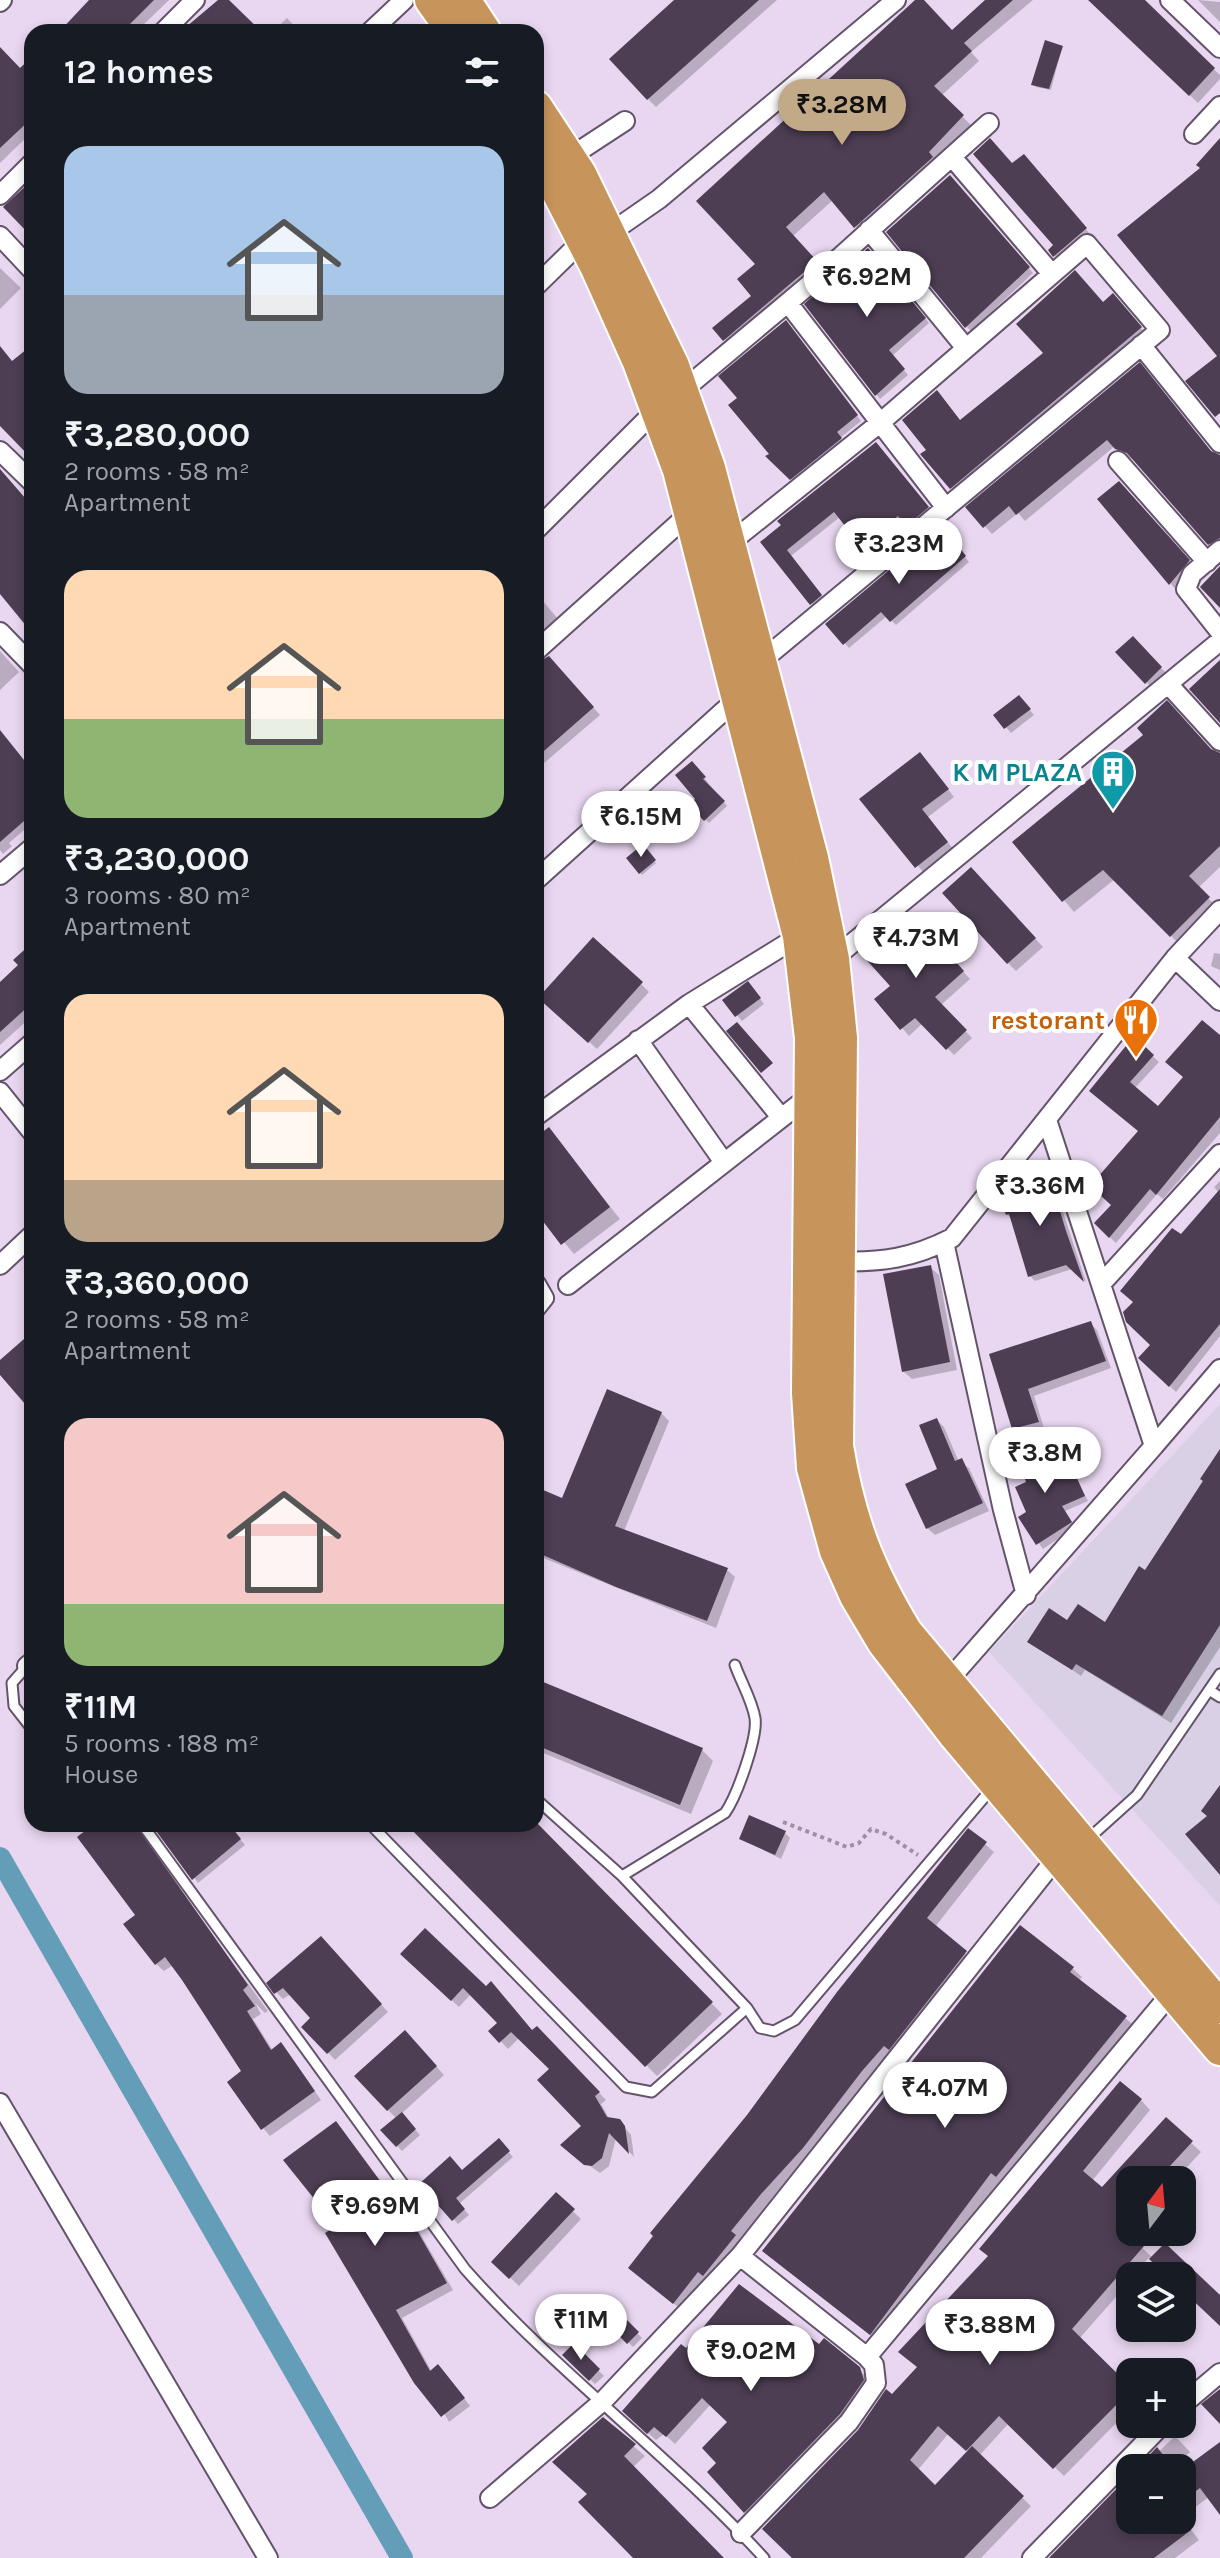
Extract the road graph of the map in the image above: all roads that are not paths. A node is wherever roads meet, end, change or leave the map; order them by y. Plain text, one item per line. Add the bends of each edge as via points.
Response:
1 (195, 0) edge
2 (404, 0) edge
3 (431, 0) edge
4 (464, 0) edge
5 (896, 0) edge
6 (1170, 0) edge
7 (171, 24) edge
8 (378, 24) edge
9 (448, 24) edge
10 (480, 24) edge
11 (1220, 48) edge
12 (1220, 106) edge
13 (544, 119) edge
14 (625, 121) dead end
15 (989, 123) dead end
16 (1194, 134) dead end
17 (570, 157) junction
18 (952, 157) junction
19 (544, 160) edge
20 (24, 171) edge
21 (0, 195) edge
22 (869, 230) junction
23 (0, 236) edge
24 (597, 236) junction
25 (24, 262) edge
26 (1052, 274) junction
27 (544, 279) edge
28 (788, 303) junction
29 (1141, 345) junction
30 (965, 347) junction
31 (670, 400) junction
32 (881, 422) junction
33 (1220, 443) edge
34 (0, 451) edge
35 (1118, 461) dead end
36 (24, 474) edge
37 (946, 508) junction
38 (691, 512) junction
39 (544, 522) edge
40 (730, 543) junction
41 (1214, 556) edge
42 (0, 632) edge
43 (1220, 632) edge
44 (1220, 641) edge
45 (544, 644) edge
46 (24, 657) edge
47 (759, 663) junction
48 (1169, 685) junction
49 (738, 698) junction
50 (1220, 741) edge
51 (24, 855) edge
52 (544, 873) edge
53 (0, 875) edge
54 (1220, 910) edge
55 (799, 936) junction
56 (1175, 958) junction
57 (833, 959) junction
58 (1220, 1001) edge
59 (689, 1004) junction
60 (638, 1040) junction
61 (24, 1050) edge
62 (0, 1071) edge
63 (0, 1092) edge
64 (812, 1094) junction
65 (544, 1110) edge
66 (780, 1116) junction
67 (1047, 1120) junction
68 (24, 1122) edge
69 (1220, 1154) edge
70 (723, 1161) junction
71 (24, 1242) edge
72 (944, 1242) junction
73 (837, 1261) junction
74 (0, 1265) edge
75 (1102, 1283) junction
76 (568, 1285) dead end
77 (1220, 1369) edge
78 (1154, 1446) junction
79 (1026, 1595) junction
80 (735, 1665) dead end
81 (24, 1670) edge
82 (1220, 1674) edge
83 (947, 1682) junction
84 (1209, 1690) junction
85 (1220, 1697) edge
86 (24, 1719) edge
87 (996, 1783) junction
88 (544, 1806) edge
89 (148, 1832) edge
90 (378, 1832) edge
91 (1071, 1849) junction
92 (622, 1876) junction
93 (1173, 1991) junction
94 (1220, 2007) edge
95 (747, 2008) junction
96 (1220, 2049) edge
97 (0, 2103) edge
98 (740, 2256) junction
99 (867, 2357) junction
100 (1220, 2373) edge
101 (1196, 2393) edge
102 (603, 2401) junction
103 (1149, 2438) edge
104 (490, 2498) dead end
105 (741, 2533) junction
106 (268, 2558) edge
107 (764, 2558) edge
108 (1032, 2558) edge

1 - 7 street
2 - 8 street
3 - 9 highway
4 - 10 highway
5 - 24 street via 659,199
6 - 11 street
12 - 16 street
13 - 17 highway
14 - 17 street
15 - 18 street
17 - 24 highway
18 - 22 street
18 - 26 street
19 - 24 highway
20 - 21 street
22 - 28 street
22 - 30 street
23 - 25 street
24 - 27 street
24 - 31 highway
26 - 29 street via 1087,244 1160,330
26 - 30 street
28 - 31 street
28 - 32 street
29 - 33 street
29 - 37 street
30 - 32 street
31 - 38 highway
31 - 39 street
31 - 40 highway via 709,468
32 - 37 street
32 - 40 street
34 - 36 street
35 - 41 street
37 - 47 street
38 - 45 street
38 - 49 highway
40 - 47 highway
41 - 43 street via 1192,574 1186,589
42 - 46 street
44 - 48 street
47 - 57 highway via 812,858
48 - 50 street
48 - 57 street
49 - 52 street
49 - 55 highway
51 - 53 street
54 - 56 street
55 - 59 street
55 - 64 highway via 806,970
56 - 58 street
56 - 67 street
57 - 73 highway via 841,1038
59 - 60 street
59 - 66 street
60 - 65 street
60 - 70 street
61 - 62 street
63 - 68 street
64 - 66 street
64 - 87 highway via 808,1393 822,1511 856,1596 884,1643
66 - 70 street
67 - 72 street
67 - 75 street
69 - 75 street
70 - 76 street
71 - 74 street
72 - 73 street via 880,1263
72 - 79 street
73 - 83 highway via 837,1446 845,1498 877,1584 906,1632
75 - 78 street
77 - 78 street
78 - 79 street
79 - 83 street
80 - 92 lane via 756,1721 734,1800 725,1813
81 - 86 lane via 12,1683 14,1706
82 - 84 lane
83 - 91 highway
84 - 85 lane
84 - 91 lane via 1137,1795
87 - 91 highway
87 - 95 lane via 795,2020 774,2031 760,2028
88 - 92 lane
89 - 102 lane via 465,2269 516,2326
90 - 95 lane via 626,2087 652,2092
91 - 93 highway
91 - 94 highway
91 - 98 street
92 - 95 lane
93 - 96 highway
93 - 99 street
97 - 106 street
98 - 99 street
98 - 102 street
99 - 105 street via 876,2383 856,2412
100 - 101 street
102 - 104 street
102 - 105 lane
103 - 108 street
105 - 107 lane

